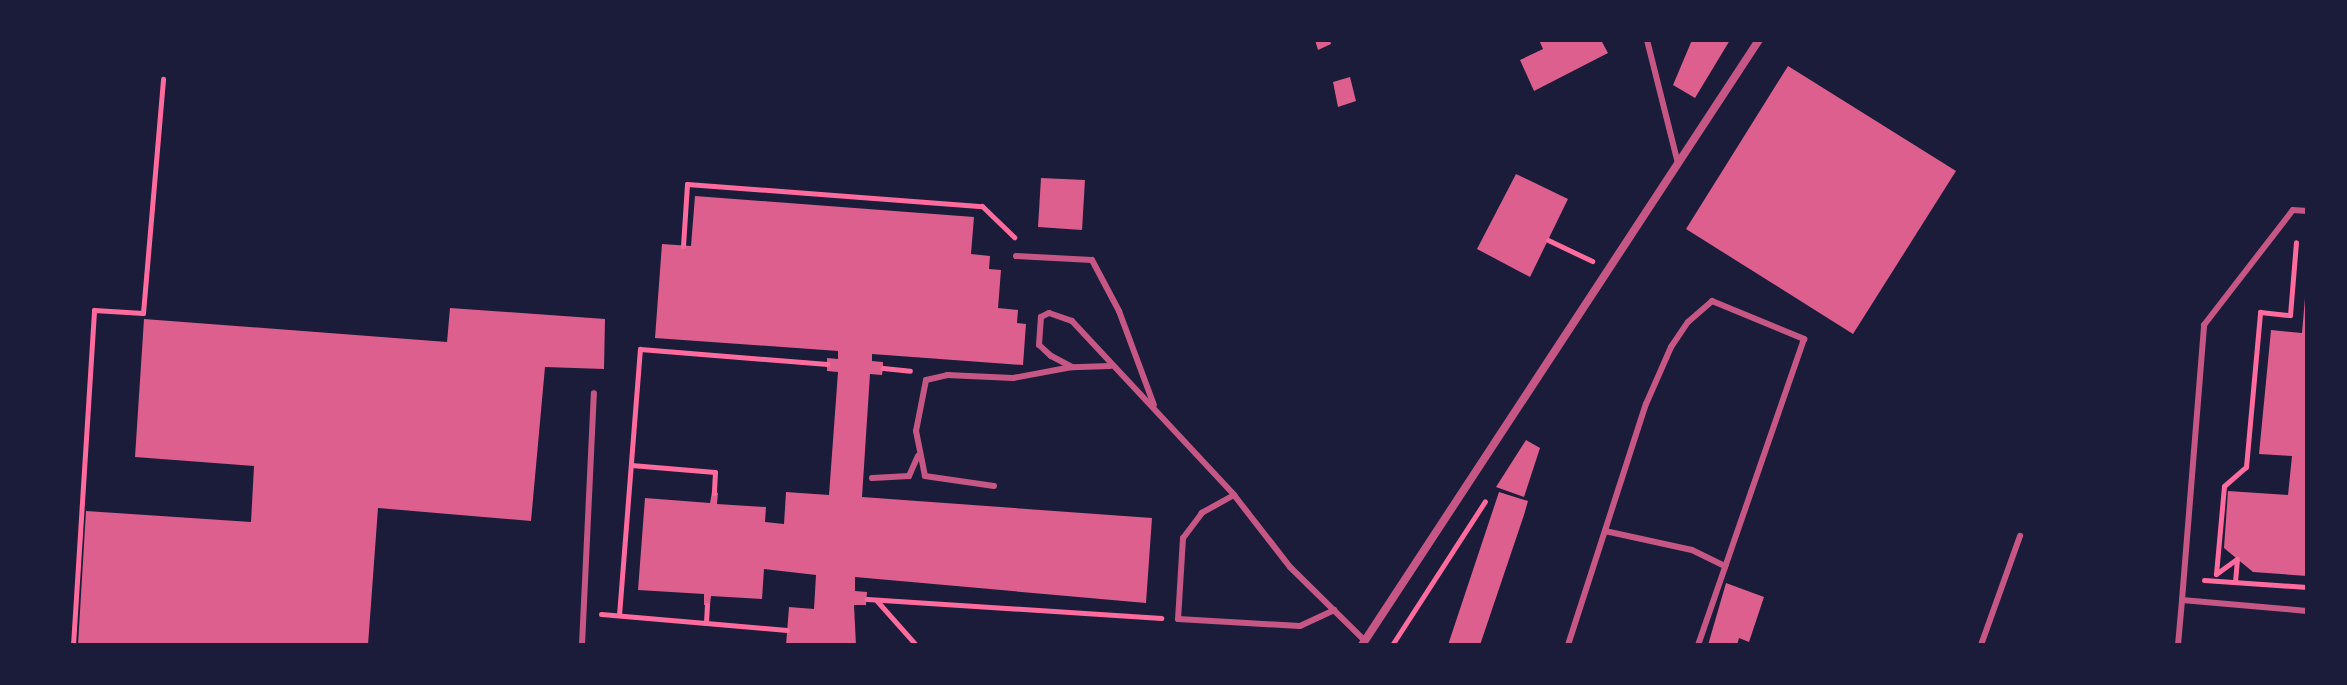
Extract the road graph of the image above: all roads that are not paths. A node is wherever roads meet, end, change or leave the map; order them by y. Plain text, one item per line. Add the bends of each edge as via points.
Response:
1 (1647, 40) edge
2 (1759, 40) edge
3 (1678, 163) junction
4 (2307, 211) edge
5 (1016, 256) dead end
6 (1110, 366) junction
7 (1072, 367) junction
8 (594, 393) dead end
9 (1155, 409) junction
10 (918, 456) junction
11 (909, 476) junction
12 (925, 476) junction
13 (872, 478) dead end
14 (994, 486) dead end
15 (1234, 495) junction
16 (1605, 531) junction
17 (2020, 536) dead end
18 (1725, 566) junction
19 (2182, 600) junction
20 (1334, 610) junction
21 (2307, 611) edge
22 (1364, 643) edge
23 (582, 645) edge
24 (1568, 645) edge
25 (1698, 645) edge
26 (1981, 645) edge
27 (2178, 645) edge

1 - 3 lane
2 - 3 street
3 - 22 street
4 - 19 lane via 2293,210 2204,325
5 - 9 lane via 1092,260 1119,311
6 - 7 lane
6 - 7 lane via 1072,321 1049,313 1041,317 1039,345
6 - 9 lane
7 - 10 lane via 1013,378 947,375 926,380 916,431
8 - 23 lane
9 - 15 lane
10 - 11 lane
10 - 12 lane
11 - 12 lane
11 - 13 lane
12 - 14 lane
15 - 20 lane via 1290,567
15 - 20 lane via 1202,513 1183,538 1178,619 1300,626
16 - 18 lane via 1692,550
16 - 18 lane via 1646,404 1671,347 1712,301 1804,339
16 - 24 lane
17 - 26 lane
18 - 25 lane
19 - 21 lane
19 - 27 lane
20 - 22 lane

